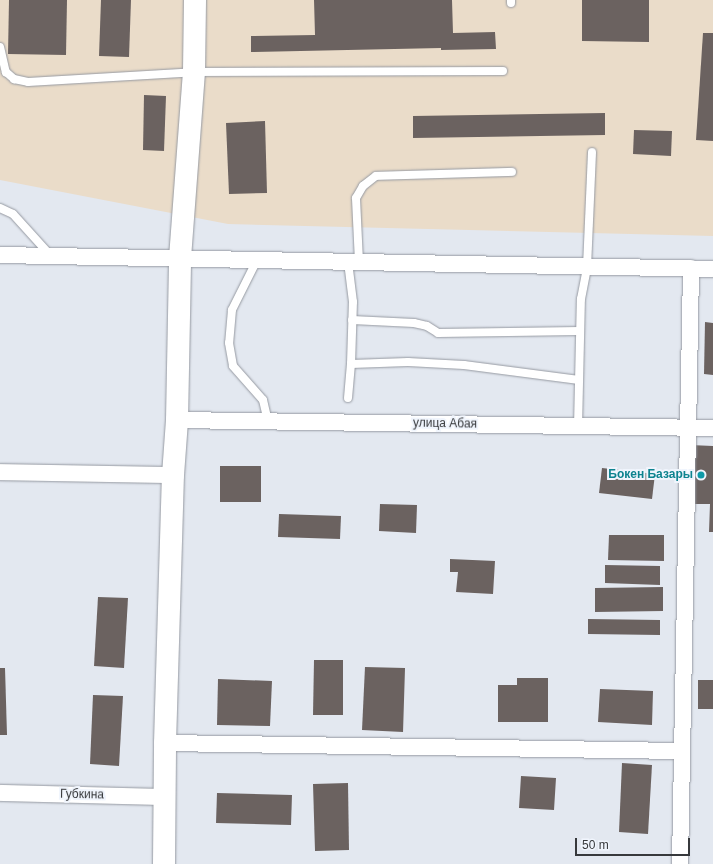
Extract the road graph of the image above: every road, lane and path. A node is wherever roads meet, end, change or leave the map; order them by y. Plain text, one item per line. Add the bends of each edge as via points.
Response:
1 (195, 0) edge
2 (0, 47) edge
3 (502, 71) dead end
4 (194, 72) junction
5 (592, 152) dead end
6 (512, 172) dead end
7 (0, 208) edge
8 (0, 255) edge
9 (51, 256) junction
10 (180, 258) junction
11 (257, 260) junction
12 (354, 262) junction
13 (587, 267) junction
14 (691, 268) junction
15 (713, 269) edge
16 (352, 320) junction
17 (580, 330) junction
18 (351, 364) junction
19 (579, 380) junction
20 (348, 398) dead end
21 (177, 420) junction
22 (268, 421) junction
23 (578, 427) junction
24 (687, 427) junction
25 (713, 428) edge
26 (0, 472) edge
27 (173, 475) junction
28 (165, 743) junction
29 (682, 751) junction
30 (0, 793) edge
31 (164, 797) junction
32 (164, 864) edge
33 (680, 864) edge

1 - 4 street
2 - 4 lane via 6,72 14,79 28,82
3 - 4 lane
4 - 10 street
5 - 13 lane
6 - 12 lane via 376,176 363,186 356,198
7 - 9 lane via 13,214
8 - 9 street
9 - 10 street
10 - 11 street
10 - 21 street
11 - 12 street
11 - 22 lane via 232,310 229,342 233,366 262,400
12 - 13 street
12 - 16 lane
13 - 14 street
13 - 17 lane via 581,299
14 - 15 street
14 - 24 street
16 - 17 lane via 414,323 427,326 438,333
16 - 18 lane
17 - 19 lane
18 - 19 lane via 408,362 464,365
18 - 20 lane
19 - 23 lane
21 - 22 street, улица Абая
21 - 27 street
22 - 23 street, улица Абая
23 - 24 street, улица Абая
24 - 25 street, улица Абая
24 - 29 street
26 - 27 street
27 - 28 street
28 - 29 street
28 - 31 street
29 - 33 street
30 - 31 street, Губкина
31 - 32 street

